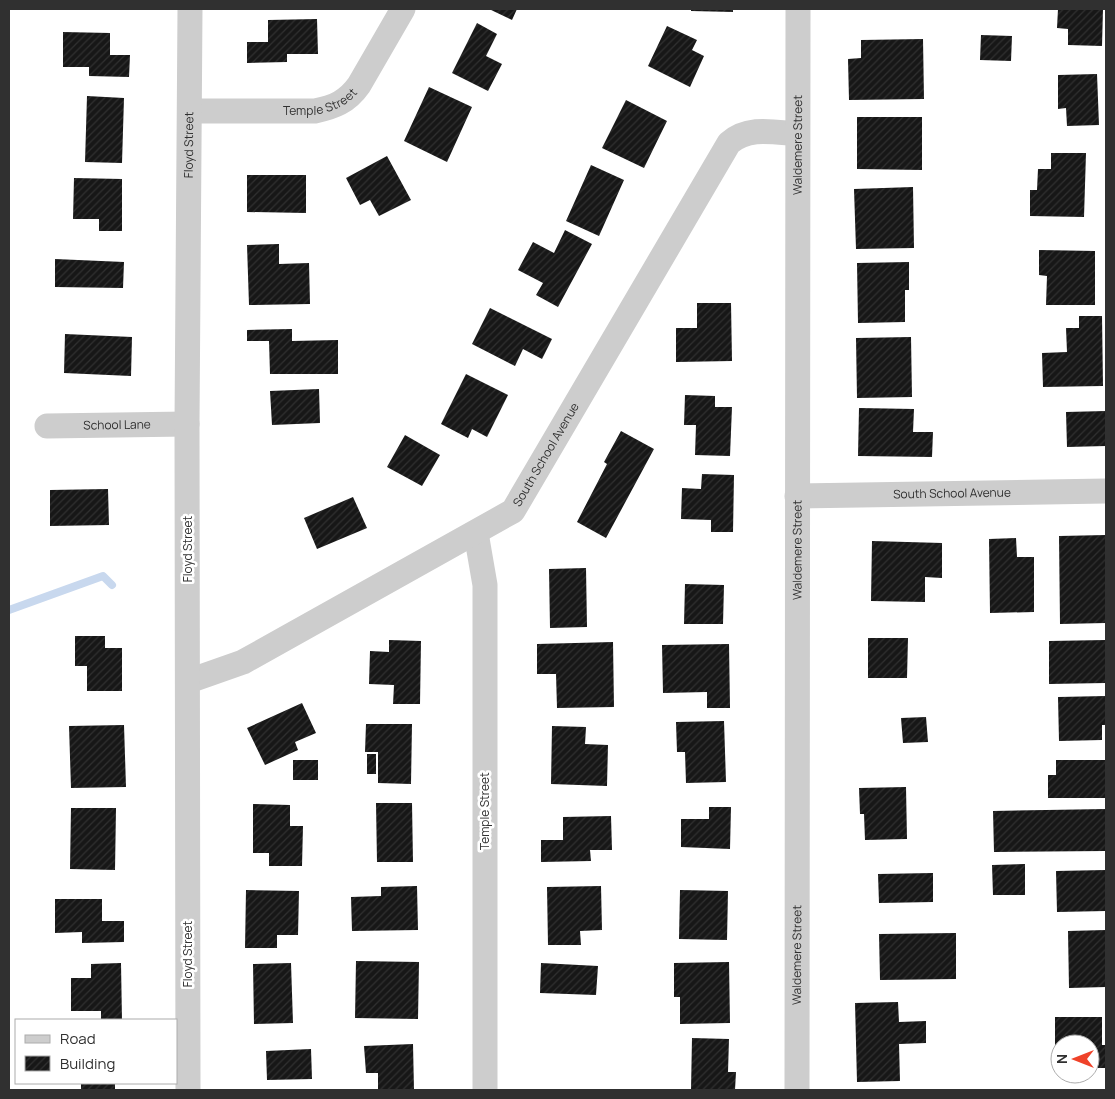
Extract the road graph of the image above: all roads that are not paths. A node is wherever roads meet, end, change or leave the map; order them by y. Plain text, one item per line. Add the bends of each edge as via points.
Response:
1 (190, 9) edge
2 (402, 9) edge
3 (798, 9) edge
4 (190, 112) junction
5 (797, 134) junction
6 (187, 424) junction
7 (47, 426) dead end
8 (1106, 491) edge
9 (797, 496) junction
10 (476, 533) junction
11 (189, 681) junction
12 (188, 1090) edge
13 (485, 1090) edge
14 (797, 1090) edge

1 - 4 street, Floyd Street
2 - 4 street, Temple Street via 359,85 335,107 315,112
3 - 5 street, Waldemere Street
4 - 6 street, Floyd Street
5 - 9 street, Waldemere Street
5 - 10 street, South School Avenue via 753,131 738,135 729,143 518,506
6 - 7 street, School Lane
6 - 11 street, Floyd Street
8 - 9 street, South School Avenue
9 - 14 street, Waldemere Street
10 - 11 street, South School Avenue via 243,662
10 - 13 street, Temple Street via 485,585
11 - 12 street, Floyd Street

